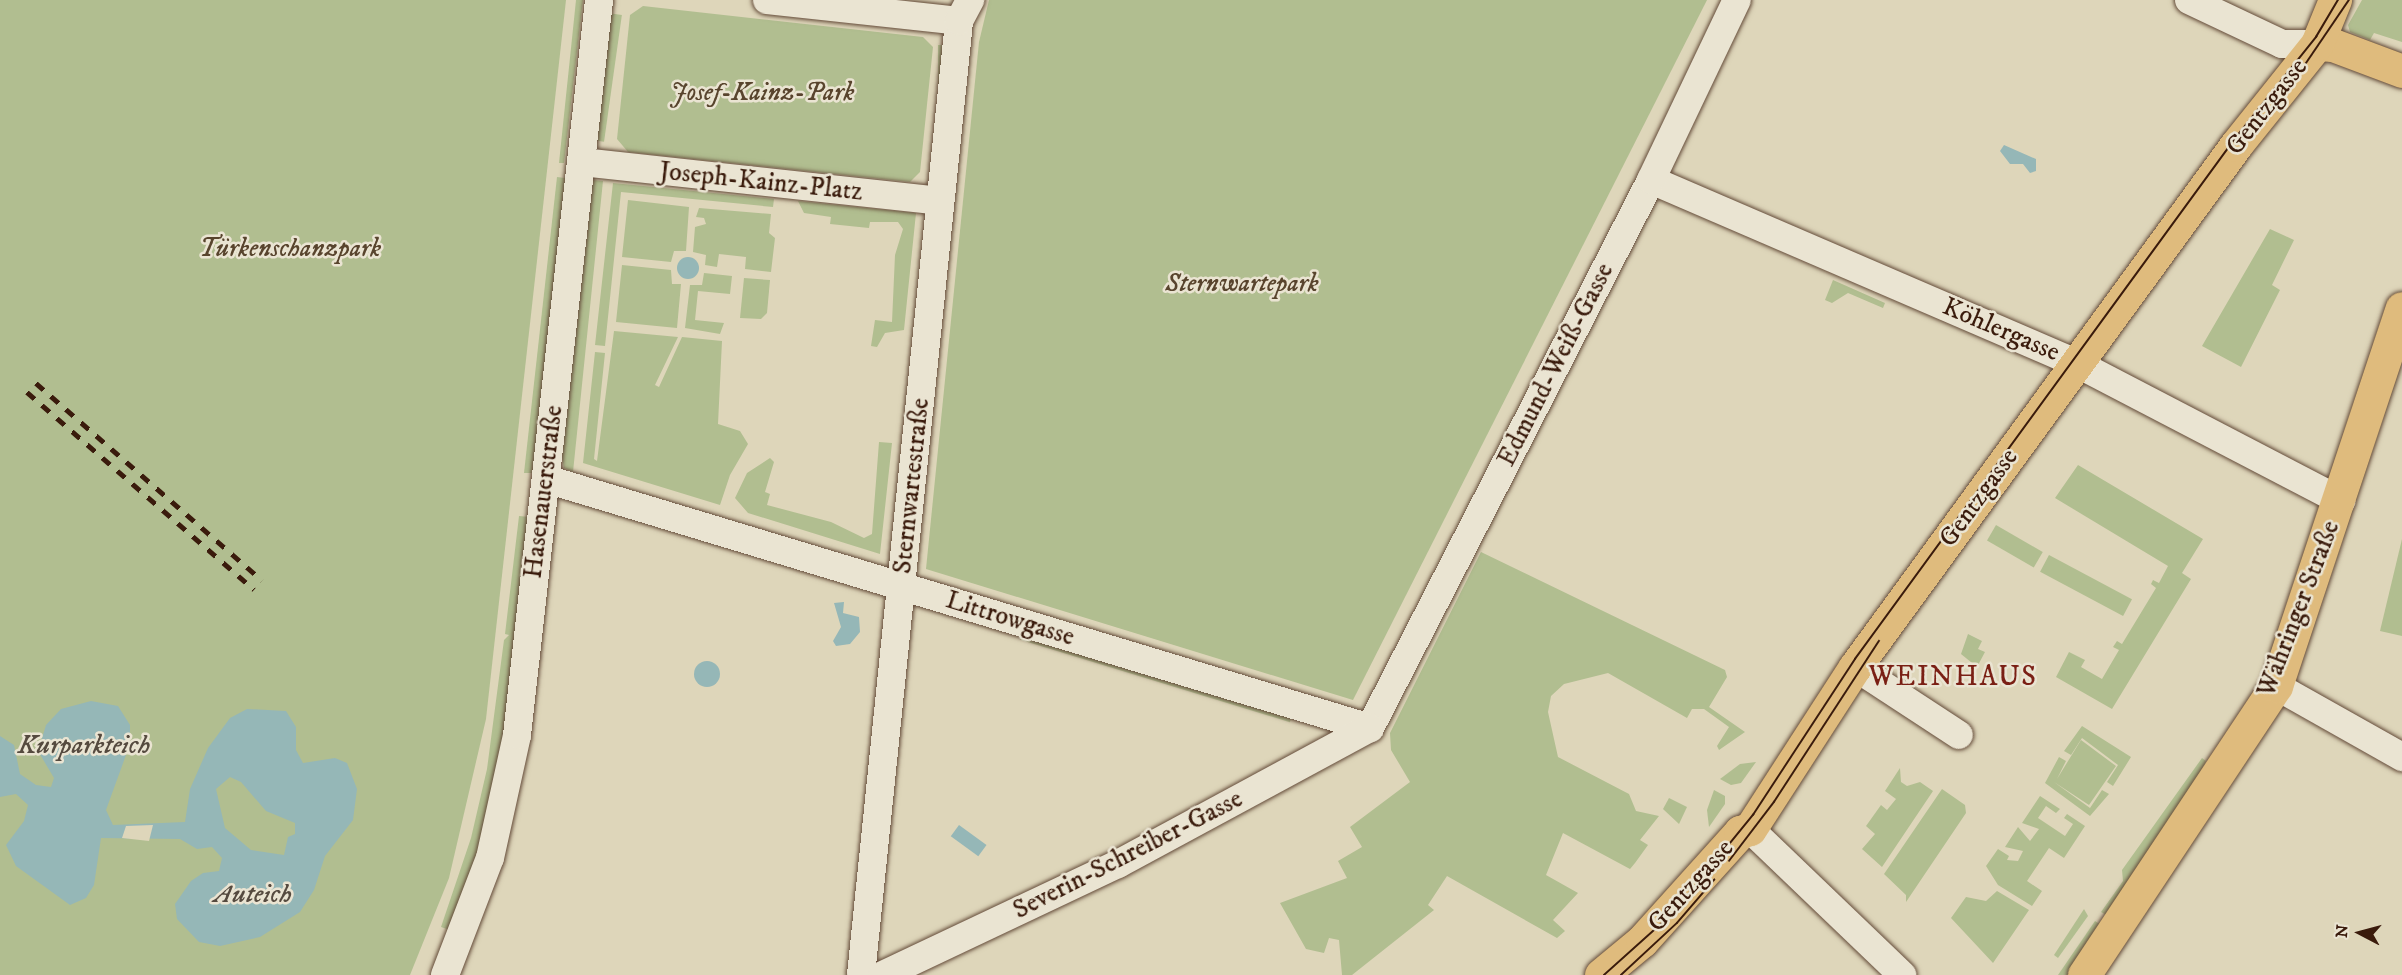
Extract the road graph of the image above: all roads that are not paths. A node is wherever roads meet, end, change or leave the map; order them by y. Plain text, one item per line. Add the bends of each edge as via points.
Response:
1 (599, 0) edge
2 (767, 0) edge
3 (1737, 0) edge
4 (2189, 0) edge
5 (2335, 0) edge
6 (964, 10) edge
7 (2317, 44) junction
8 (2402, 71) edge
9 (582, 162) junction
10 (1651, 180) junction
11 (940, 201) junction
12 (2402, 308) edge
13 (2076, 363) junction
14 (546, 479) junction
15 (2341, 501) junction
16 (902, 586) junction
17 (1855, 667) junction
18 (2276, 686) junction
19 (1370, 728) junction
20 (1959, 735) dead end
21 (2402, 757) edge
22 (1750, 829) junction
23 (446, 975) edge
24 (861, 975) edge
25 (883, 975) edge
26 (1601, 975) edge
27 (1902, 975) edge
28 (2084, 975) edge

1 - 9 street, Hasenauerstraße
2 - 6 street
3 - 10 street, Edmund-Weiß-Gasse
4 - 7 street via 2282,44
5 - 7 main road, Gentzgasse
6 - 11 street, Sternwartestraße
7 - 8 main road via 2333,45
7 - 13 main road, Gentzgasse
9 - 11 street, Joseph-Kainz-Platz
9 - 14 street, Hasenauerstraße
10 - 13 street, Köhlergasse
10 - 19 street, Edmund-Weiß-Gasse
11 - 16 street, Sternwartestraße
12 - 15 main road, Währinger Straße
13 - 15 street, Köhlergasse
13 - 17 main road, Gentzgasse
14 - 16 street, Littrowgasse
14 - 23 street, Hasenauerstraße via 510,773 490,858
15 - 18 main road, Währinger Straße
16 - 19 street, Littrowgasse
16 - 24 street, Sternwartestraße
17 - 20 street
17 - 22 main road, Gentzgasse
18 - 21 street
18 - 28 main road, Währinger Straße
19 - 25 street, Severin-Schreiber-Gasse via 1118,864
22 - 26 main road, Gentzgasse via 1740,832 1642,941
22 - 27 street

